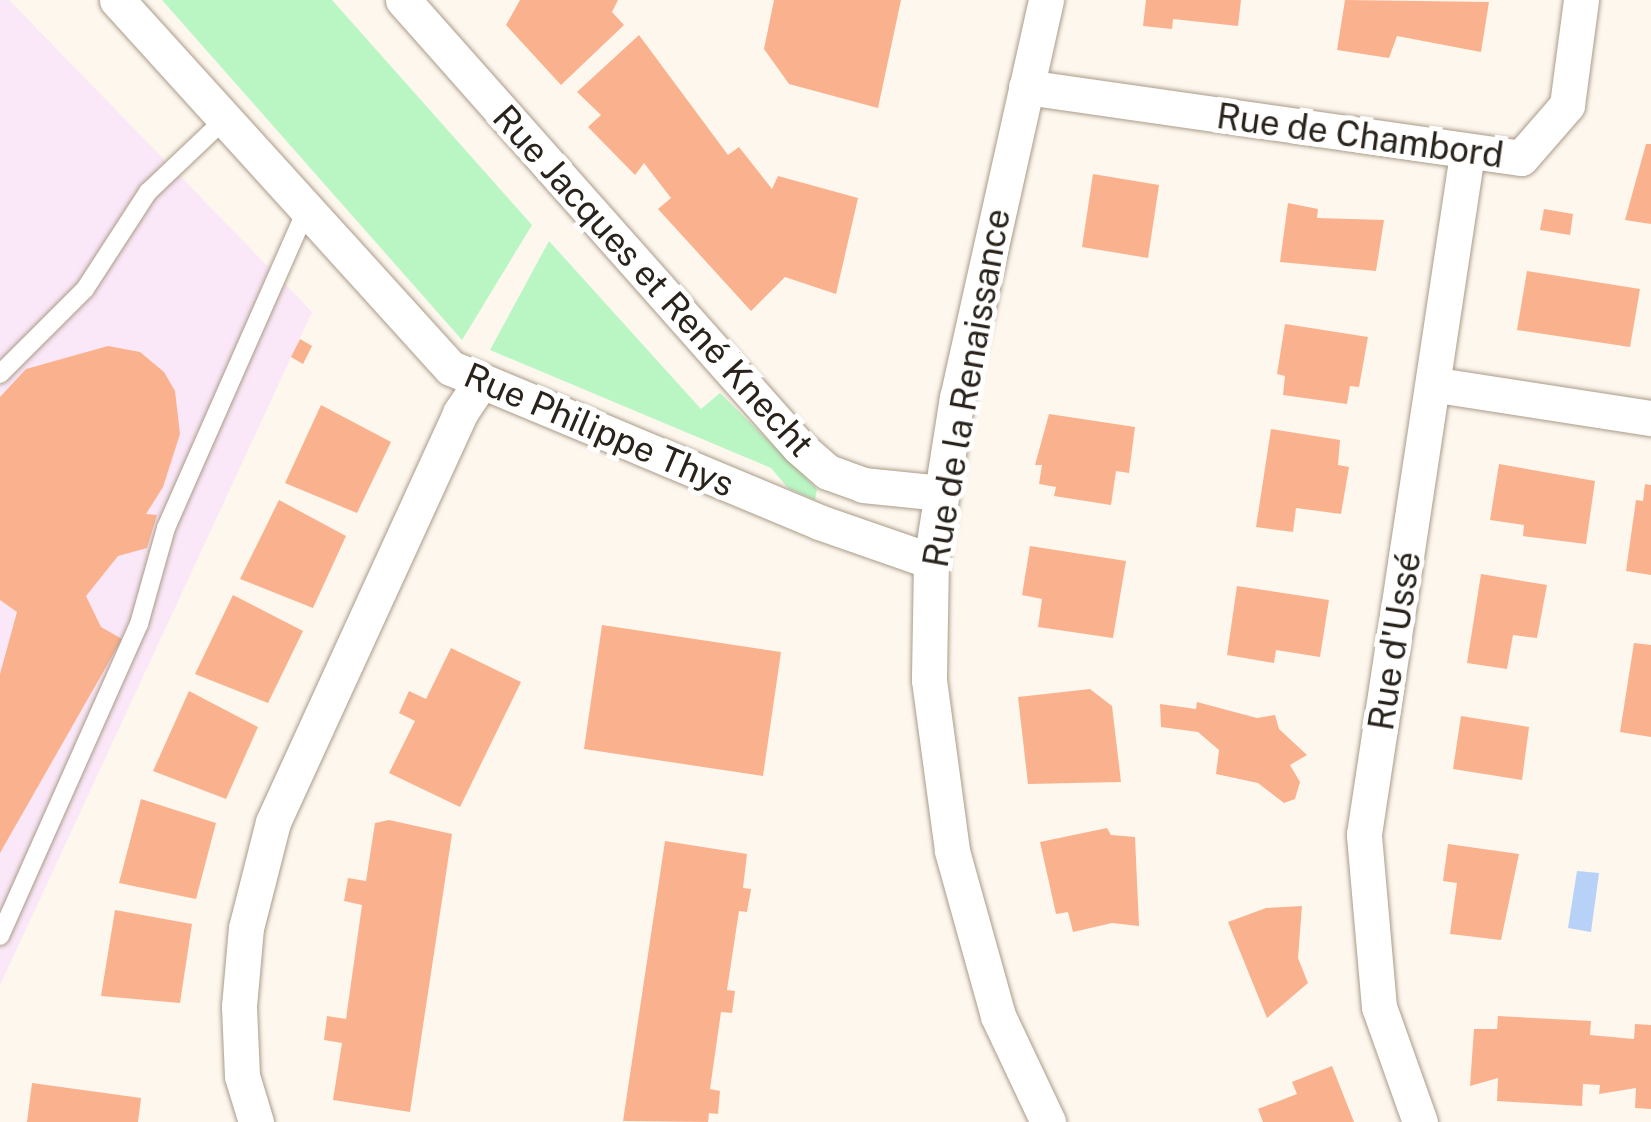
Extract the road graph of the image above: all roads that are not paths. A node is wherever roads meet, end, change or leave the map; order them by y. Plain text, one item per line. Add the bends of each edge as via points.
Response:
1 (117, 0) edge
2 (402, 0) edge
3 (1046, 0) edge
4 (1581, 0) edge
5 (1026, 87) junction
6 (224, 120) junction
7 (1467, 154) junction
8 (306, 211) junction
9 (0, 374) edge
10 (479, 385) junction
11 (1436, 385) junction
12 (1651, 418) edge
13 (942, 492) junction
14 (931, 561) junction
15 (0, 936) edge
16 (256, 1122) edge
17 (1048, 1122) edge
18 (1420, 1122) edge

1 - 6 street, Rue Philippe Thys
2 - 13 street, Rue Jacques et René Knecht via 798,447 828,472 864,486
3 - 5 street, Rue de la Renaissance
4 - 7 street, Rue de Chambord via 1567,105 1521,158
5 - 7 street, Rue de Chambord
5 - 13 street, Rue de la Renaissance
6 - 8 street, Rue Philippe Thys
6 - 9 lane via 148,192 85,289
7 - 11 street, Rue d'Ussé
8 - 10 street, Rue Philippe Thys via 426,346
8 - 15 lane via 166,528 139,624
10 - 14 street, Rue Philippe Thys
10 - 16 street via 443,448 274,822 246,928 239,1006 242,1076
11 - 12 street
11 - 18 street, Rue d'Ussé via 1364,834 1379,1007
13 - 14 street, Rue de la Renaissance
14 - 17 street, Rue de la Renaissance via 929,680 952,851 998,1016

